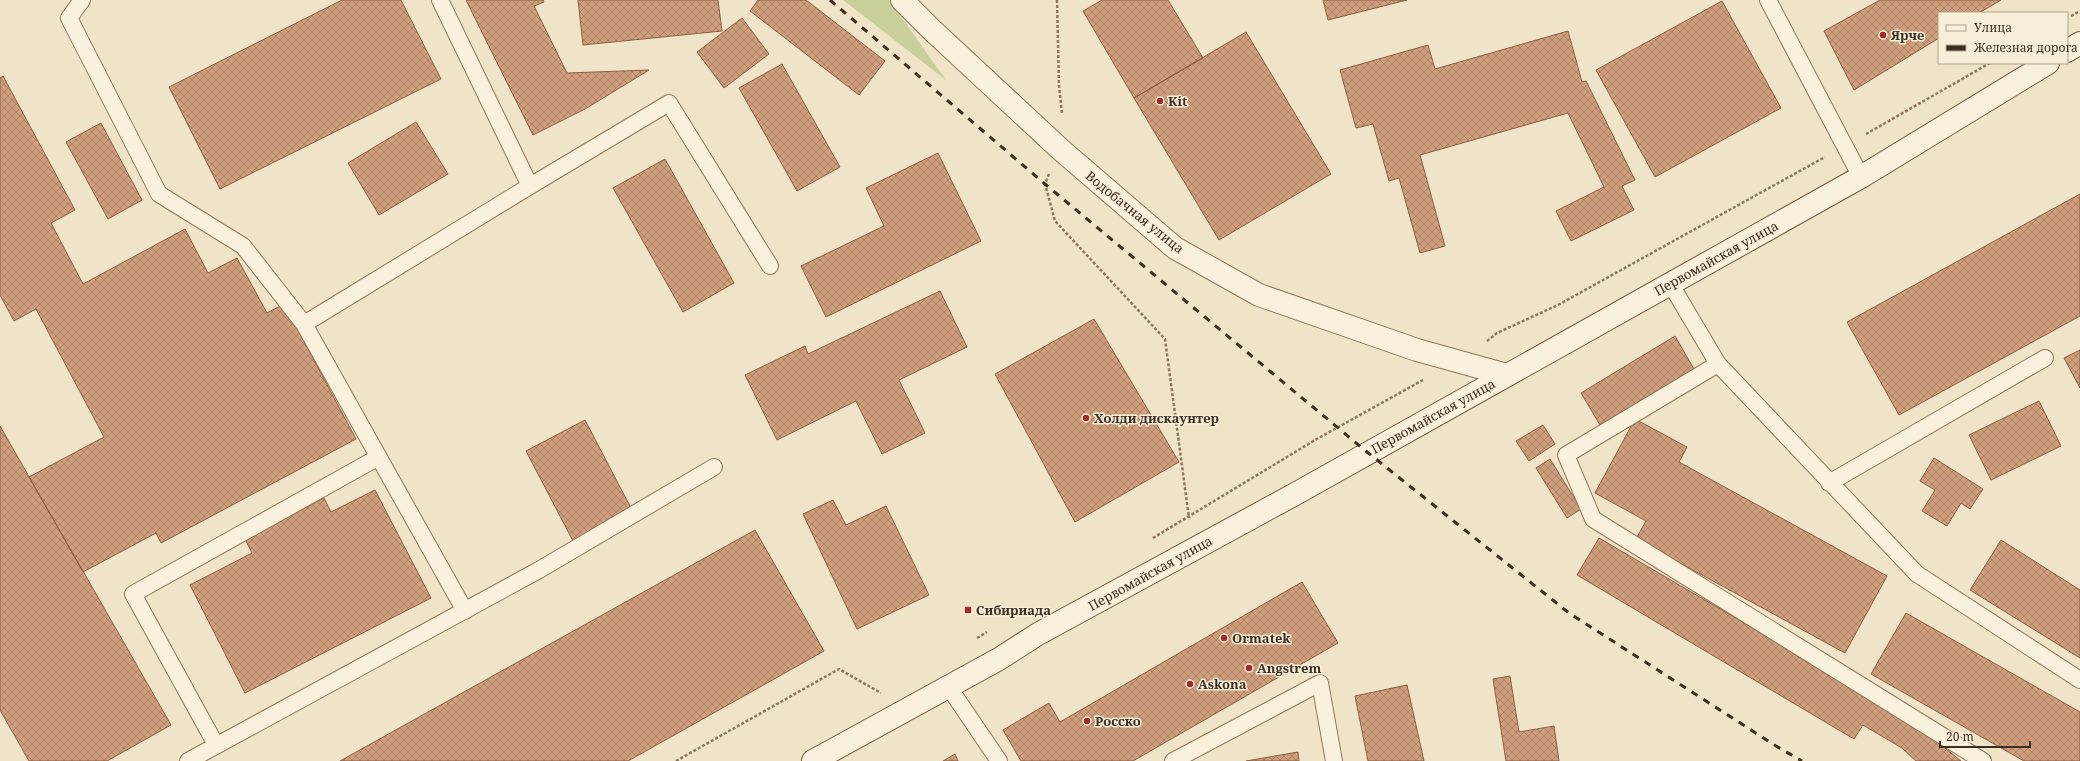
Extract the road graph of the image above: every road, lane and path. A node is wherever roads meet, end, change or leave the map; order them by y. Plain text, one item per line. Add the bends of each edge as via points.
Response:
1 (82, 0) edge
2 (440, 0) edge
3 (902, 0) edge
4 (1057, 0) edge
5 (1768, 0) edge
6 (2080, 11) edge
7 (2068, 18) edge
8 (2080, 44) edge
9 (2068, 50) edge
10 (1988, 64) edge
11 (2046, 64) edge
12 (1845, 146) junction
13 (1060, 149) junction
14 (1861, 177) junction
15 (530, 186) junction
16 (770, 266) dead end
17 (1670, 283) junction
18 (304, 324) junction
19 (2045, 358) dead end
20 (1458, 362) junction
21 (1718, 364) junction
22 (1507, 374) junction
23 (377, 458) junction
24 (714, 467) dead end
25 (1829, 483) junction
26 (1189, 518) junction
27 (1147, 542) dead end
28 (465, 611) junction
29 (988, 632) dead end
30 (975, 639) dead end
31 (2080, 680) edge
32 (948, 686) junction
33 (888, 689) dead end
34 (216, 745) junction
35 (188, 761) edge
36 (676, 761) edge
37 (813, 761) edge
38 (999, 761) edge
39 (1173, 761) edge
40 (1334, 761) edge
41 (1983, 761) edge

1 - 18 lane via 69,18 159,194 243,246
2 - 15 lane
3 - 13 main road, Водобачная улица
4 - 13 path via 1062,114
5 - 12 lane
6 - 7 path
8 - 9 main road
10 - 12 path
11 - 14 main road, Первомайская улица
12 - 14 lane
12 - 20 path via 1558,305 1497,333
13 - 20 main road, Водобачная улица via 1175,248 1259,295
13 - 26 path via 1044,184 1055,221 1165,339
14 - 17 main road, Первомайская улица
15 - 16 lane via 669,103
15 - 18 lane
17 - 21 lane
17 - 22 main road, Первомайская улица
18 - 23 lane
19 - 25 lane
20 - 22 main road, Водобачная улица
20 - 26 path via 1316,440
21 - 25 lane
21 - 41 lane via 1566,455 1593,519
22 - 32 main road, Первомайская улица
23 - 28 lane
23 - 34 lane via 133,594
24 - 28 lane
25 - 31 lane via 1917,574
26 - 27 path
28 - 34 lane
29 - 30 path
32 - 37 main road, Первомайская улица
32 - 38 lane
33 - 36 path via 881,693 839,669
34 - 35 lane
39 - 40 lane via 1320,683

